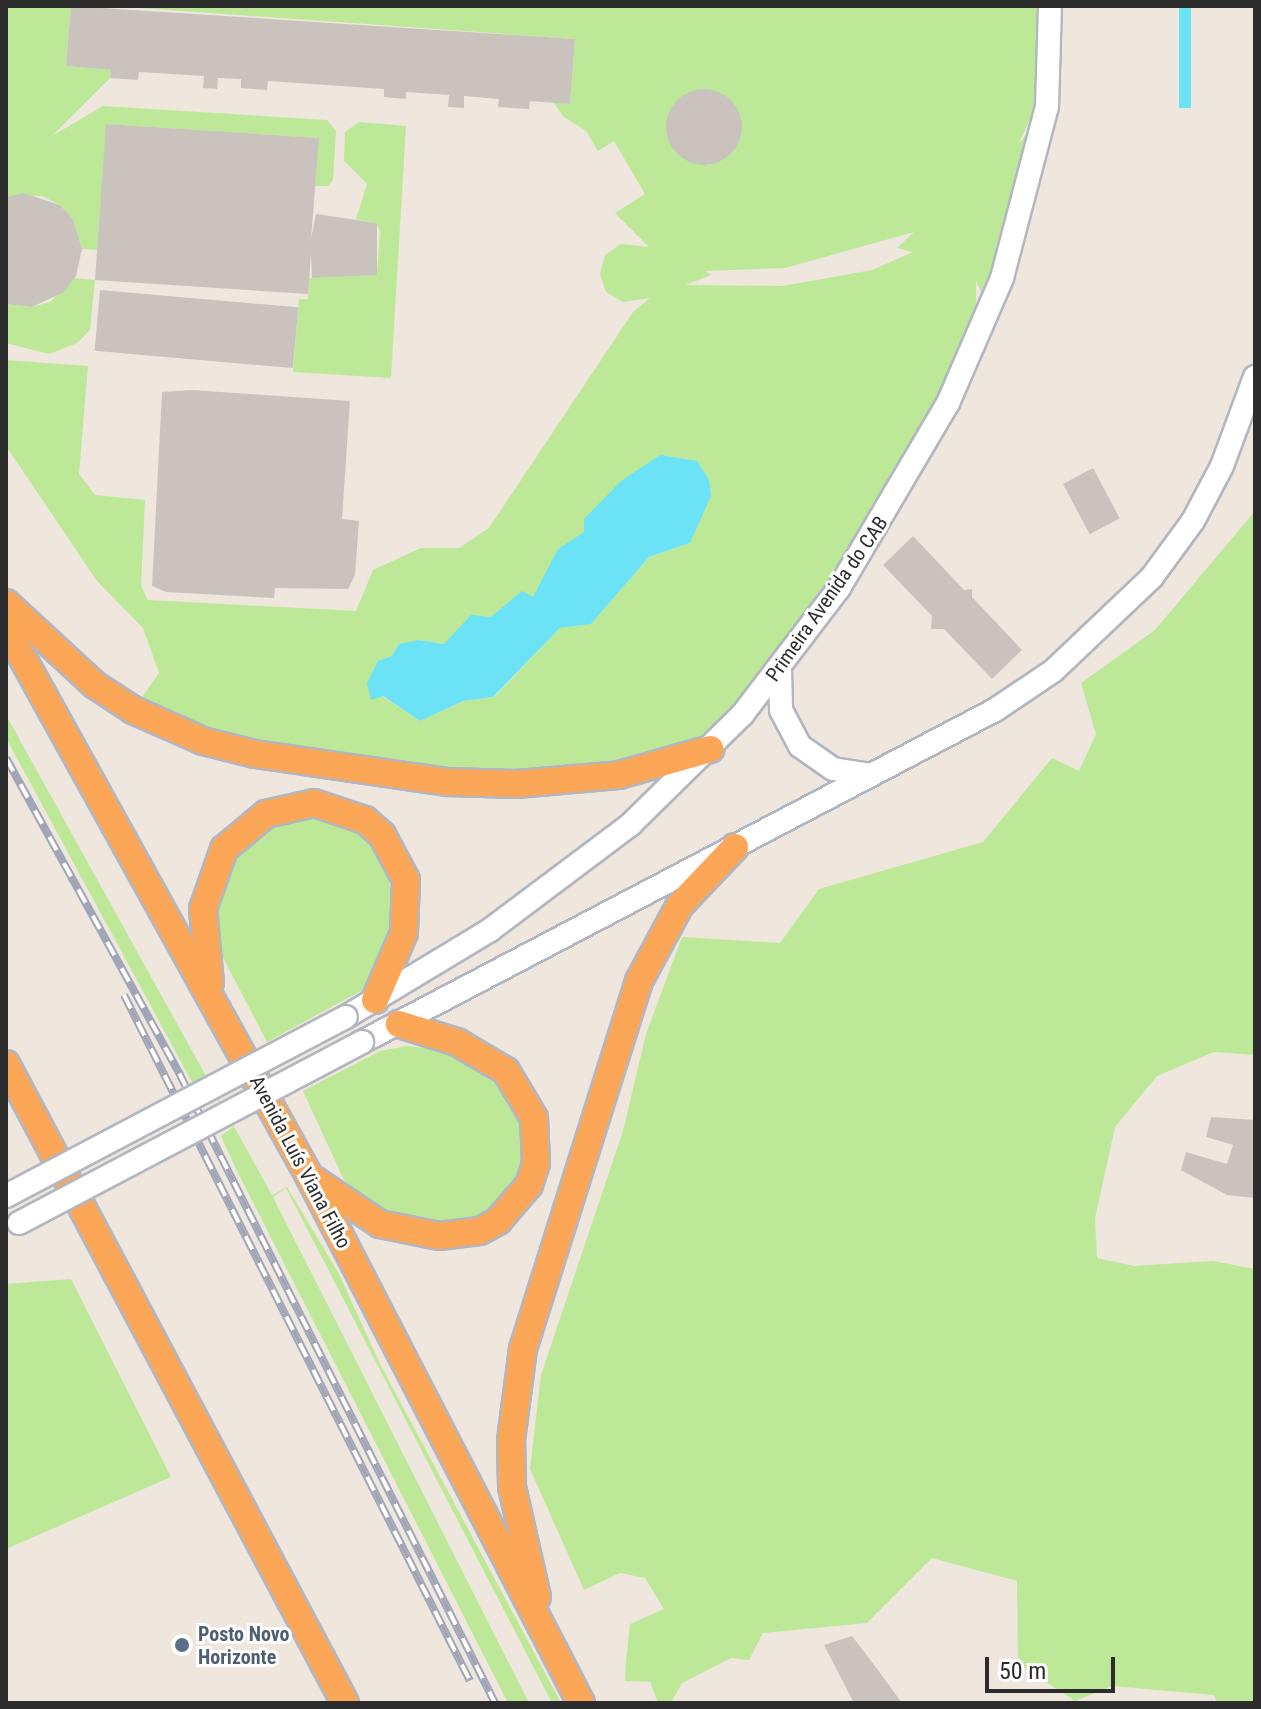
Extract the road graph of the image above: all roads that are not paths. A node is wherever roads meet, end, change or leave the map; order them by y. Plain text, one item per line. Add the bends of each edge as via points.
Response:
1 (1050, 6) edge
2 (1255, 377) edge
3 (6, 603) edge
4 (6, 628) edge
5 (780, 669) junction
6 (710, 749) junction
7 (874, 775) junction
8 (735, 847) junction
9 (375, 1000) junction
10 (213, 1003) junction
11 (399, 1024) junction
12 (6, 1064) edge
13 (309, 1176) junction
14 (6, 1196) edge
15 (12, 1227) edge
16 (546, 1635) junction
17 (345, 1703) edge
18 (581, 1703) edge

1 - 5 main road, Primeira Avenida do CAB via 1049,92 1037,154 1006,265 976,342 880,524
2 - 7 main road via 1222,466 1193,521 1152,577 1053,671 995,710
3 - 6 highway via 95,685 133,710 203,741 255,754 434,781 517,784 619,775
4 - 10 highway, Avenida Luís Viana Filho
5 - 6 main road, Primeira Avenida do CAB
5 - 7 main road via 781,710 800,746 833,769
6 - 9 main road, Primeira Avenida do CAB via 557,884
7 - 8 main road
8 - 11 main road
8 - 16 highway via 680,905 639,981 523,1349 511,1440 512,1487
9 - 10 highway via 404,933 406,880 382,835 365,820 314,803 266,814 224,849 203,909
9 - 14 main road, Primeira Avenida do CAB, bridge
10 - 13 highway, Avenida Luís Viana Filho
11 - 13 highway via 457,1042 506,1071 534,1118 536,1163 529,1185 498,1221 480,1231 439,1236 380,1224
11 - 15 main road, bridge
12 - 17 highway
13 - 16 highway, Avenida Luís Viana Filho
16 - 18 highway, Avenida Luís Viana Filho

